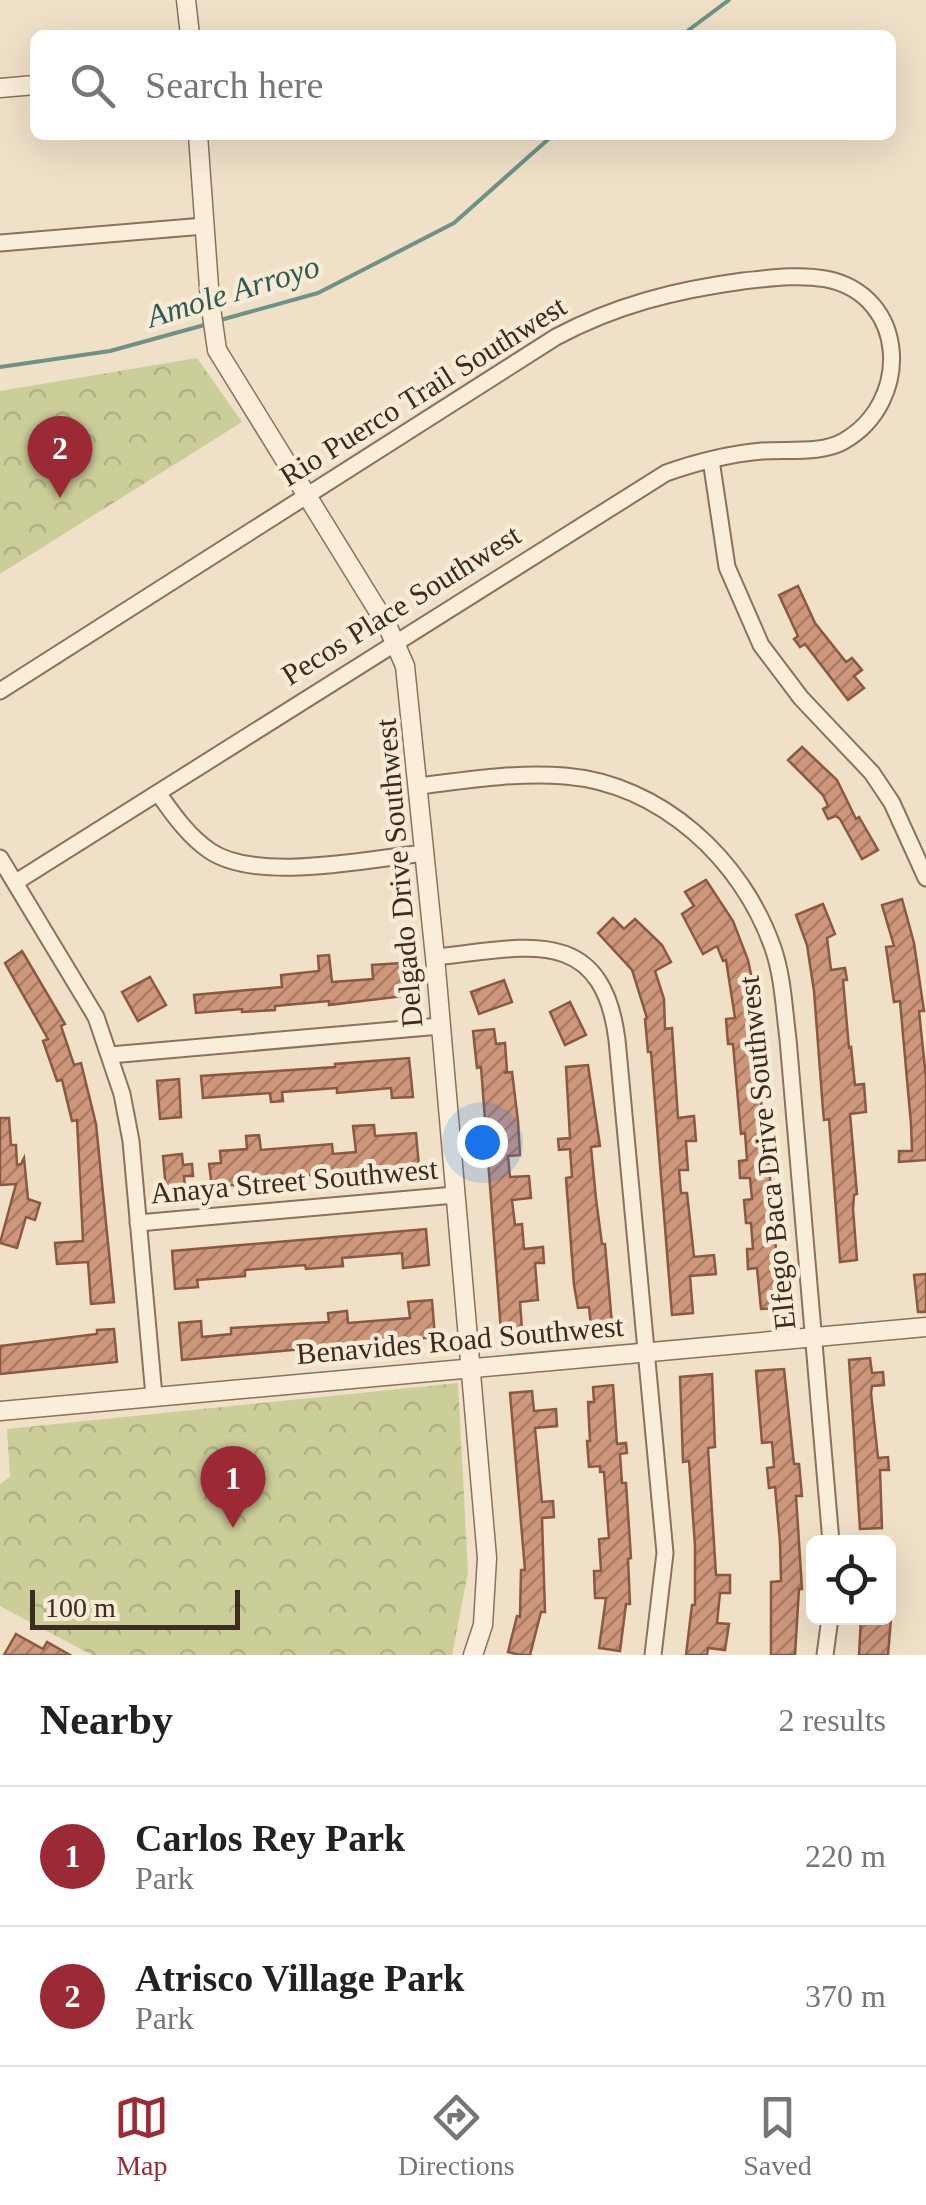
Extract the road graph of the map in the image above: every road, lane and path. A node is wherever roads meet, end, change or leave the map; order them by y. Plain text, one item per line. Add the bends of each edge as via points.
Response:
1 (186, 0) edge
2 (189, 30) edge
3 (30, 85) edge
4 (0, 88) edge
5 (198, 140) edge
6 (204, 226) junction
7 (0, 243) edge
8 (842, 442) joint
9 (711, 460) junction
10 (306, 495) junction
11 (396, 642) junction
12 (0, 691) edge
13 (419, 786) junction
14 (158, 792) junction
15 (425, 854) junction
16 (0, 858) edge
17 (926, 878) edge
18 (16, 882) junction
19 (436, 957) junction
20 (440, 1026) junction
21 (110, 1056) junction
22 (455, 1195) junction
23 (138, 1223) junction
24 (926, 1328) edge
25 (814, 1337) junction
26 (644, 1351) junction
27 (472, 1366) junction
28 (154, 1396) junction
29 (0, 1411) edge
30 (831, 1535) edge
31 (829, 1625) edge
32 (472, 1655) edge
33 (653, 1655) edge
34 (825, 1655) edge

1 - 2 street
3 - 4 street
5 - 6 street, Delgado Drive Southwest
6 - 7 street
6 - 10 street, Delgado Drive Southwest via 218,350
8 - 9 street, Pecos Place Southwest
8 - 10 street, Rio Puerco Trail Southwest via 871,420 889,387 892,354 882,321 846,284 764,278 661,294 590,319
9 - 11 street, Pecos Place Southwest via 644,484
9 - 17 street via 726,567 761,645 800,698 872,774
10 - 11 street, Delgado Drive Southwest
10 - 12 street, Rio Puerco Trail Southwest
11 - 13 street, Delgado Drive Southwest via 408,683
11 - 14 street, Pecos Place Southwest
13 - 15 street, Delgado Drive Southwest
13 - 25 street, Elfego Baca Drive Southwest via 511,776 588,779 679,819 737,878 773,948 780,978
14 - 15 street via 198,841 236,864 267,869
14 - 18 street, Pecos Place Southwest
15 - 19 street, Delgado Drive Southwest
16 - 18 street
18 - 21 street via 96,1016
19 - 20 street, Delgado Drive Southwest
19 - 26 street via 552,949 583,964 607,992
20 - 21 street
20 - 22 street, Delgado Drive Southwest
21 - 23 street via 131,1141
22 - 23 street, Anaya Street Southwest
22 - 27 street, Delgado Drive Southwest
23 - 28 street
24 - 25 street, Benavides Road Southwest
25 - 26 street, Benavides Road Southwest
25 - 30 street, Elfego Baca Drive Southwest
26 - 27 street, Benavides Road Southwest
26 - 33 street via 664,1552
27 - 28 street, Benavides Road Southwest
27 - 32 street, Delgado Drive Southwest via 487,1558 483,1625
28 - 29 street, Benavides Road Southwest
31 - 34 street

